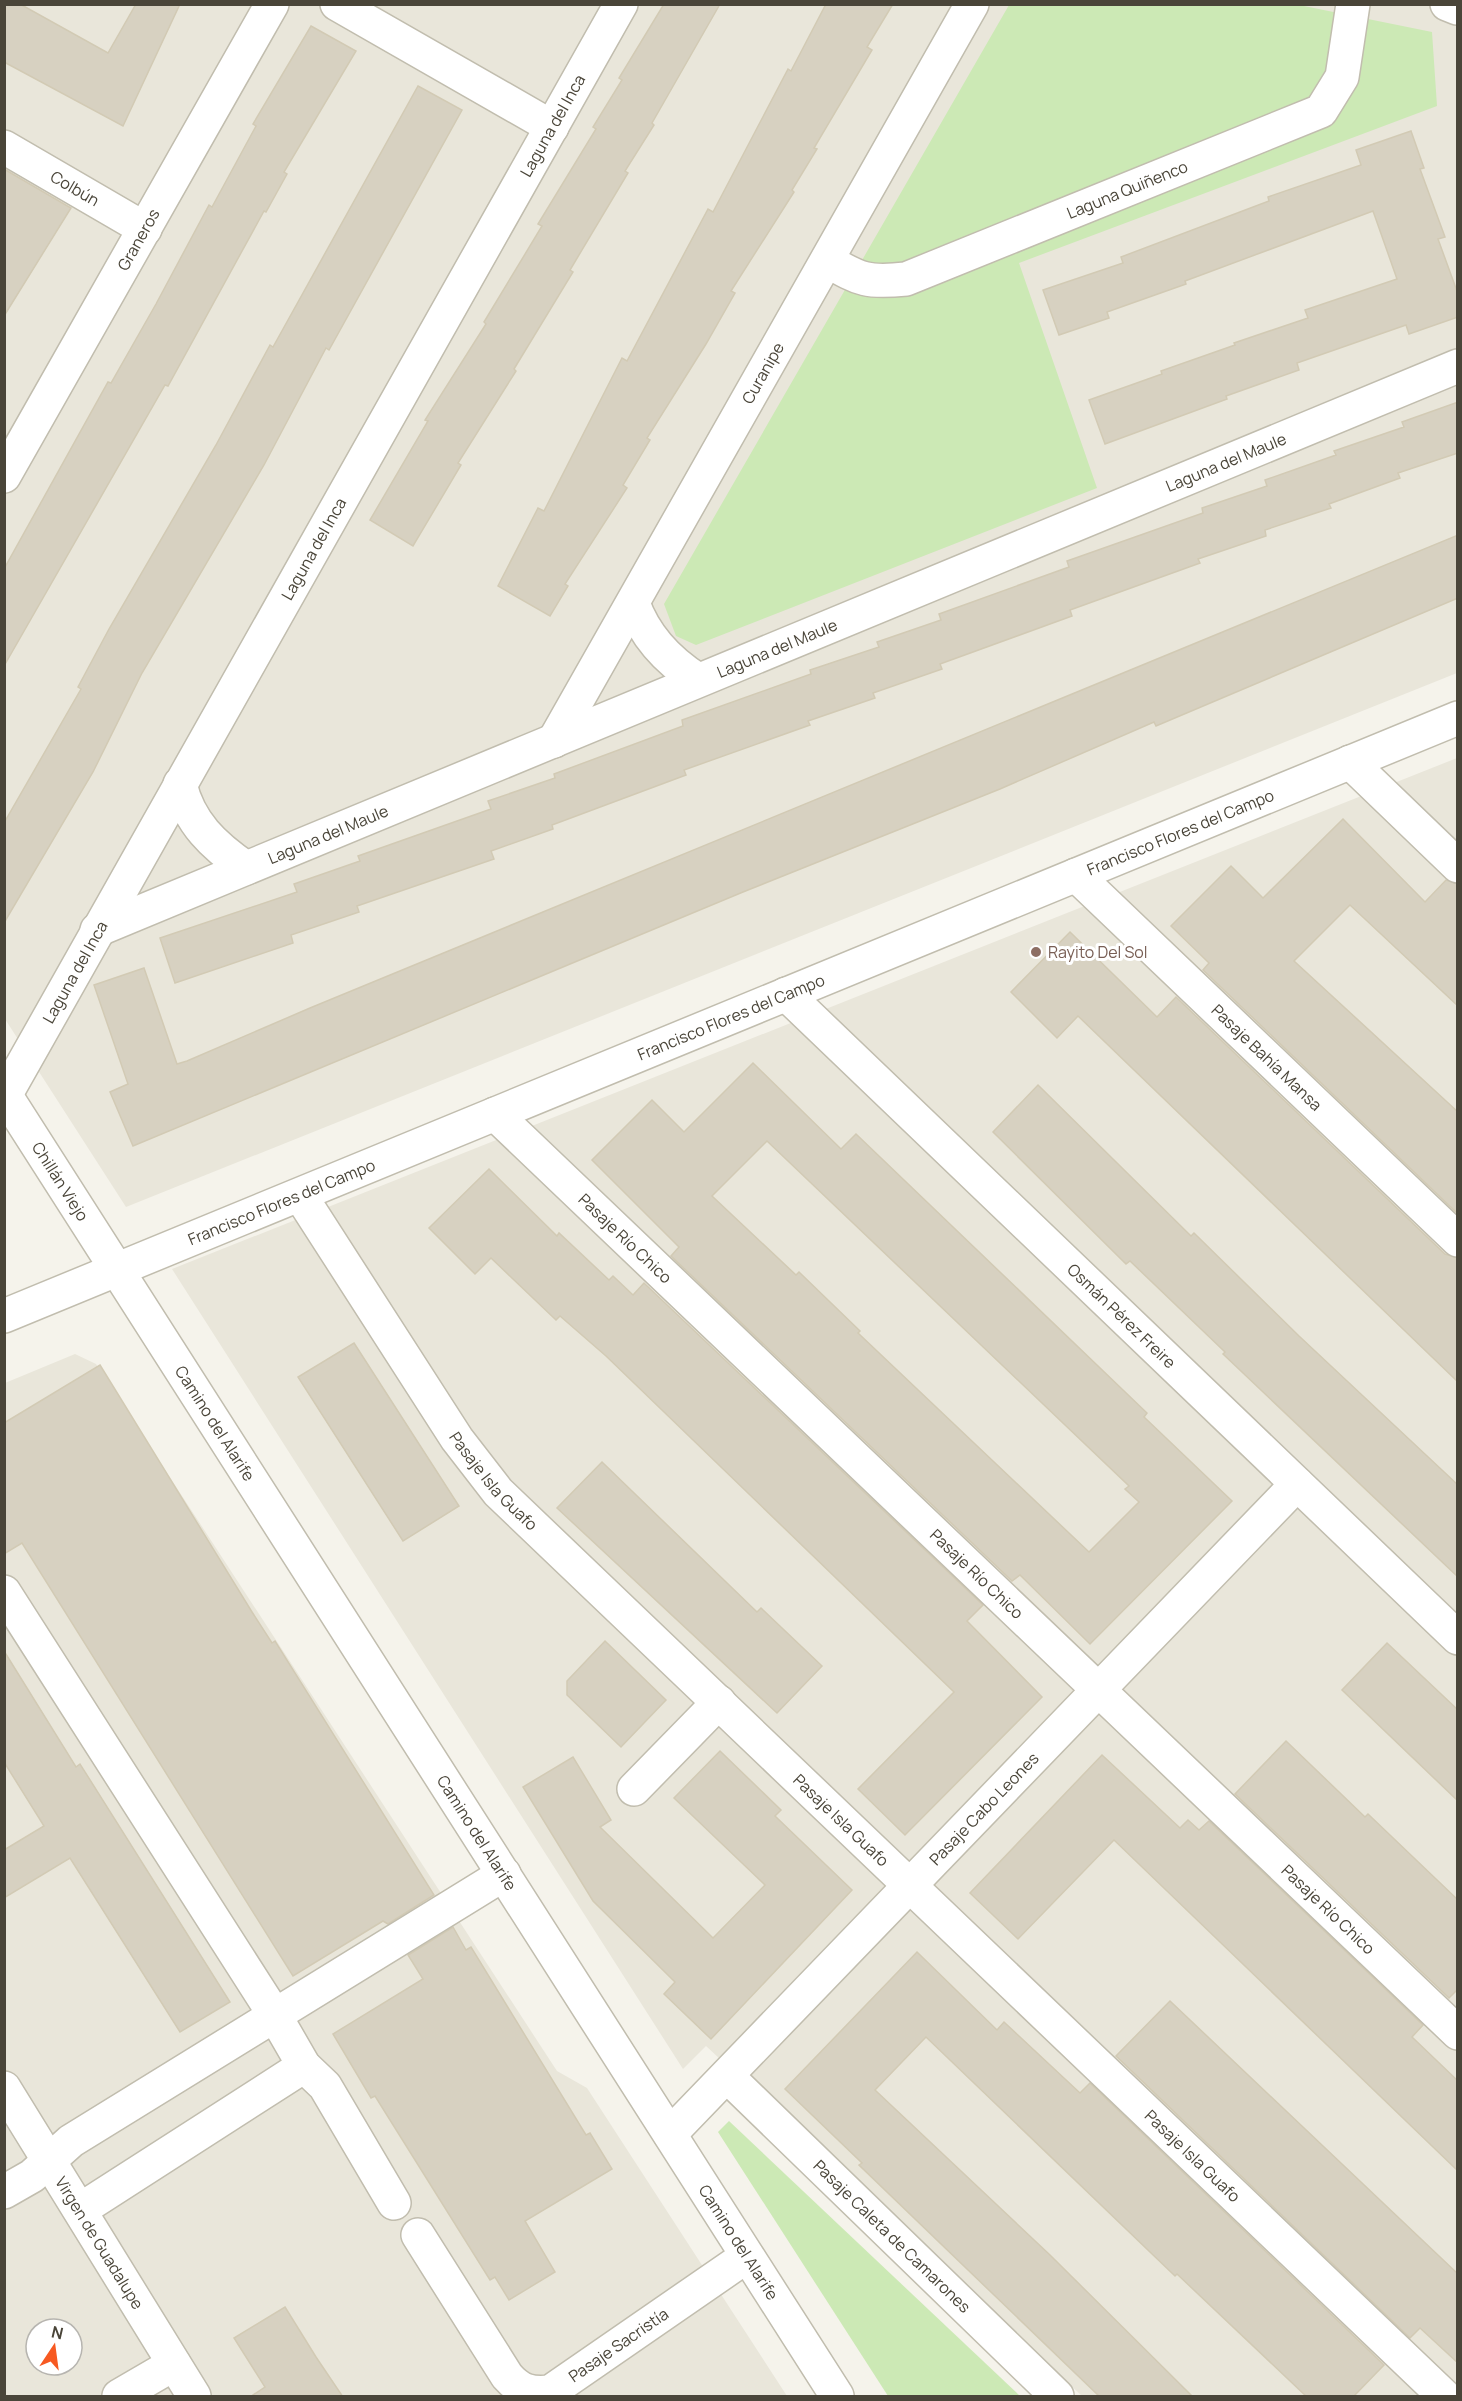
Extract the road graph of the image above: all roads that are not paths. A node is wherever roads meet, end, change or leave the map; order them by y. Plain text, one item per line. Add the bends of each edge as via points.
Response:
1 (272, 4) edge
2 (337, 4) edge
3 (621, 4) edge
4 (972, 4) edge
5 (1353, 4) edge
6 (1447, 4) edge
7 (1457, 7) edge
8 (552, 127) junction
9 (4, 147) edge
10 (145, 229) junction
11 (828, 261) junction
12 (1458, 366) edge
13 (7, 466) edge
14 (633, 603) junction
15 (698, 680) junction
16 (1458, 718) edge
17 (554, 741) junction
18 (1350, 762) junction
19 (180, 784) junction
20 (1458, 866) edge
21 (246, 868) junction
22 (1076, 875) junction
23 (97, 930) junction
24 (786, 994) junction
25 (5, 1094) edge
26 (495, 1114) junction
27 (300, 1195) junction
28 (1458, 1240) edge
29 (116, 1269) junction
30 (4, 1316) edge
31 (1297, 1484) junction
32 (4, 1592) edge
33 (1458, 1638) edge
34 (1098, 1690) junction
35 (719, 1702) junction
36 (634, 1789) dead end
37 (504, 1874) junction
38 (910, 1886) junction
39 (274, 2014) junction
40 (1458, 2034) edge
41 (304, 2066) junction
42 (727, 2076) junction
43 (4, 2088) edge
44 (670, 2134) junction
45 (49, 2161) junction
46 (4, 2192) edge
47 (394, 2203) dead end
48 (80, 2210) junction
49 (418, 2235) dead end
50 (747, 2256) junction
51 (174, 2364) junction
52 (118, 2397) edge
53 (194, 2397) edge
54 (837, 2397) edge
55 (1057, 2397) edge
56 (1444, 2397) edge

1 - 10 street, Graneros
2 - 8 street
3 - 8 street, Laguna del Inca
4 - 11 street, Curanipe
5 - 11 street, Laguna Quiñenco via 1342,77 1321,111 906,279 883,282 857,278
6 - 7 street
8 - 19 street, Laguna del Inca
9 - 10 street, Colbún
10 - 13 street, Graneros
11 - 14 street, Curanipe
12 - 15 street, Laguna del Maule
14 - 15 street via 655,644 681,670
14 - 17 street, Curanipe
15 - 17 street, Laguna del Maule
16 - 18 street, Francisco Flores del Campo
17 - 21 street, Laguna del Maule
18 - 20 street
18 - 22 street, Francisco Flores del Campo
19 - 21 street via 184,803 208,838
19 - 23 street, Laguna del Inca
21 - 23 street, Laguna del Maule
22 - 24 street, Francisco Flores del Campo
22 - 28 street, Pasaje Bahía Mansa
23 - 25 street, Laguna del Inca
24 - 26 street, Francisco Flores del Campo
24 - 31 street, Osmán Pérez Freire
25 - 29 street, Chillán Viejo
26 - 27 street, Francisco Flores del Campo
26 - 34 street, Pasaje Río Chico
27 - 29 street, Francisco Flores del Campo
27 - 35 street, Pasaje Isla Guafo via 457,1439 492,1484
29 - 30 street, Francisco Flores del Campo
29 - 37 street, Camino del Alarife
31 - 33 street, Osmán Pérez Freire
31 - 34 street, Pasaje Cabo Leones
32 - 39 street
34 - 38 street, Pasaje Cabo Leones
34 - 40 street, Pasaje Río Chico
35 - 36 street
35 - 38 street, Pasaje Isla Guafo
37 - 39 street
37 - 44 street, Camino del Alarife
38 - 42 street, Pasaje Cabo Leones
38 - 56 street, Pasaje Isla Guafo
39 - 41 street
39 - 45 street via 71,2141
41 - 47 street via 325,2086
41 - 48 street
42 - 44 street, Pasaje Cabo Leones
42 - 55 street, Pasaje Caleta de Camarones
43 - 45 street, Virgen de Guadalupe
44 - 50 street, Camino del Alarife
45 - 46 street
45 - 48 street, Virgen de Guadalupe
48 - 51 street, Virgen de Guadalupe
49 - 50 street, Pasaje Sacristía via 507,2376 516,2386 539,2393 550,2392
50 - 54 street, Camino del Alarife
51 - 52 street
51 - 53 street, Virgen de Guadalupe

